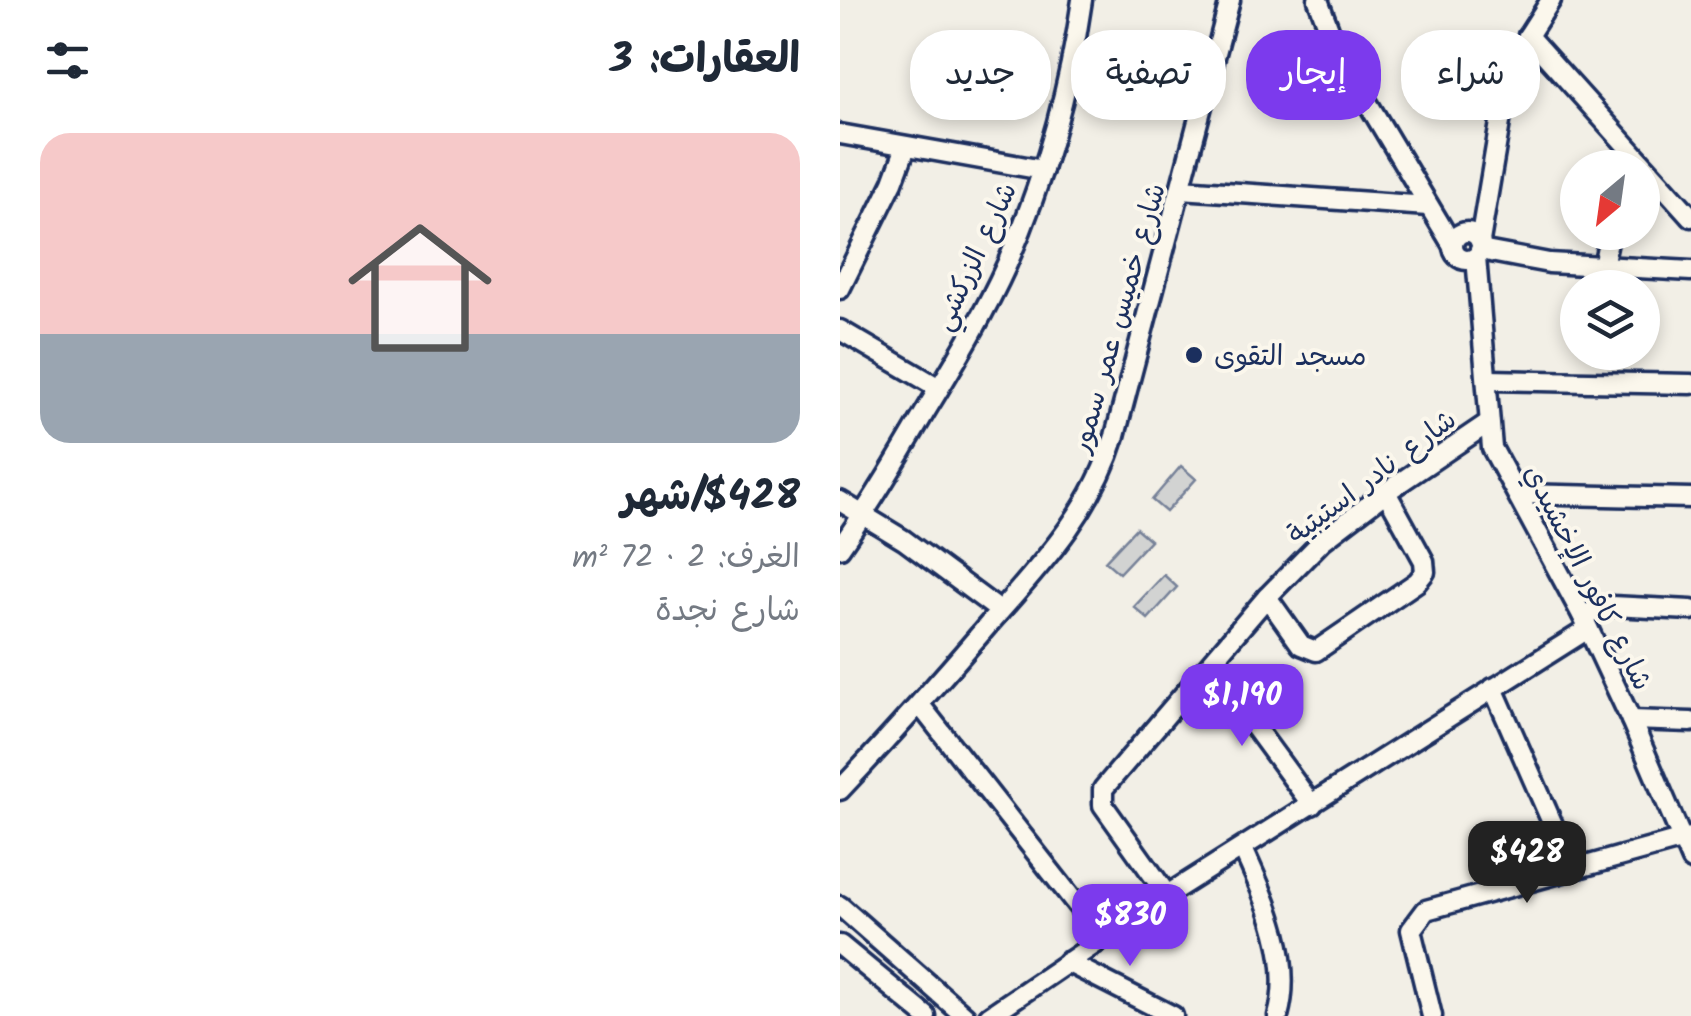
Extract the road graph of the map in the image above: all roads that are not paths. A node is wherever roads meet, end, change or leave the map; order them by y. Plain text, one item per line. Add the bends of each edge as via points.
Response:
1 (1082, 0) edge
2 (1318, 0) edge
3 (1551, 0) edge
4 (1229, 4) edge
5 (1532, 30) edge
6 (1540, 49) edge
7 (1500, 120) edge
8 (840, 134) edge
9 (1629, 146) junction
10 (906, 147) junction
11 (1628, 150) edge
12 (1043, 170) junction
13 (1182, 189) junction
14 (1428, 206) junction
15 (1691, 217) edge
16 (1467, 246) junction
17 (1606, 250) edge
18 (1602, 266) junction
19 (1691, 271) edge
20 (840, 288) edge
21 (840, 330) edge
22 (1489, 380) junction
23 (1691, 384) edge
24 (940, 388) junction
25 (1488, 423) junction
26 (1386, 492) junction
27 (1518, 494) junction
28 (1691, 498) edge
29 (840, 501) edge
30 (864, 515) junction
31 (840, 548) edge
32 (1268, 597) junction
33 (1691, 610) edge
34 (1000, 612) junction
35 (1585, 622) junction
36 (1210, 666) junction
37 (1494, 688) junction
38 (920, 705) junction
39 (1631, 720) junction
40 (1691, 722) edge
41 (840, 790) edge
42 (1312, 804) junction
43 (1686, 837) edge
44 (1243, 849) junction
45 (1691, 860) edge
46 (1572, 868) junction
47 (1166, 895) junction
48 (840, 906) edge
49 (1103, 938) junction
50 (840, 945) edge
51 (1067, 962) junction
52 (926, 1016) edge
53 (965, 1016) edge
54 (989, 1016) edge
55 (1172, 1016) edge
56 (1278, 1016) edge
57 (1432, 1016) edge

1 - 12 street, شارع الزركشي
2 - 14 street via 1338,54
3 - 5 street
4 - 13 street, شارع خميس عمر سمور
6 - 9 street
7 - 16 street
8 - 10 street
9 - 11 street
9 - 15 street
10 - 12 street
10 - 20 street
12 - 24 street, شارع الزركشي via 1006,266
13 - 14 street
13 - 34 street, شارع خميس عمر سمور via 1107,462 1080,514
14 - 16 street
16 - 18 street
16 - 22 street, شارع كافور الإخشيدي
17 - 18 street
18 - 19 street
21 - 24 street
22 - 23 street
22 - 25 street, شارع كافور الإخشيدي
24 - 30 street, شارع الزركشي
25 - 26 street, شارع نادر استيتية
25 - 27 street, شارع كافور الإخشيدي via 1492,448
26 - 32 street, شارع نادر استيتية via 1324,540
26 - 32 street via 1424,561 1418,582 1316,651 1301,645
27 - 28 street
27 - 35 street, شارع كافور الإخشيدي
29 - 30 street
30 - 31 street, شارع الزركشي
30 - 34 street
32 - 36 street, شارع نادر استيتية
33 - 35 street via 1612,606
34 - 38 street, شارع خميس عمر سمور
35 - 37 street
35 - 39 street, شارع كافور الإخشيدي
36 - 42 street
36 - 47 street, شارع نادر استيتية via 1101,797
37 - 42 street
37 - 46 street
38 - 41 street, شارع خميس عمر سمور
38 - 49 street
39 - 40 street
39 - 43 street, شارع كافور الإخشيدي
42 - 44 street
43 - 45 street, شارع كافور الإخشيدي
43 - 46 street
44 - 47 street
44 - 56 street via 1279,944
46 - 57 street via 1419,915 1410,930
47 - 49 street
48 - 53 street
49 - 51 street
50 - 52 street
51 - 54 street
51 - 55 street

